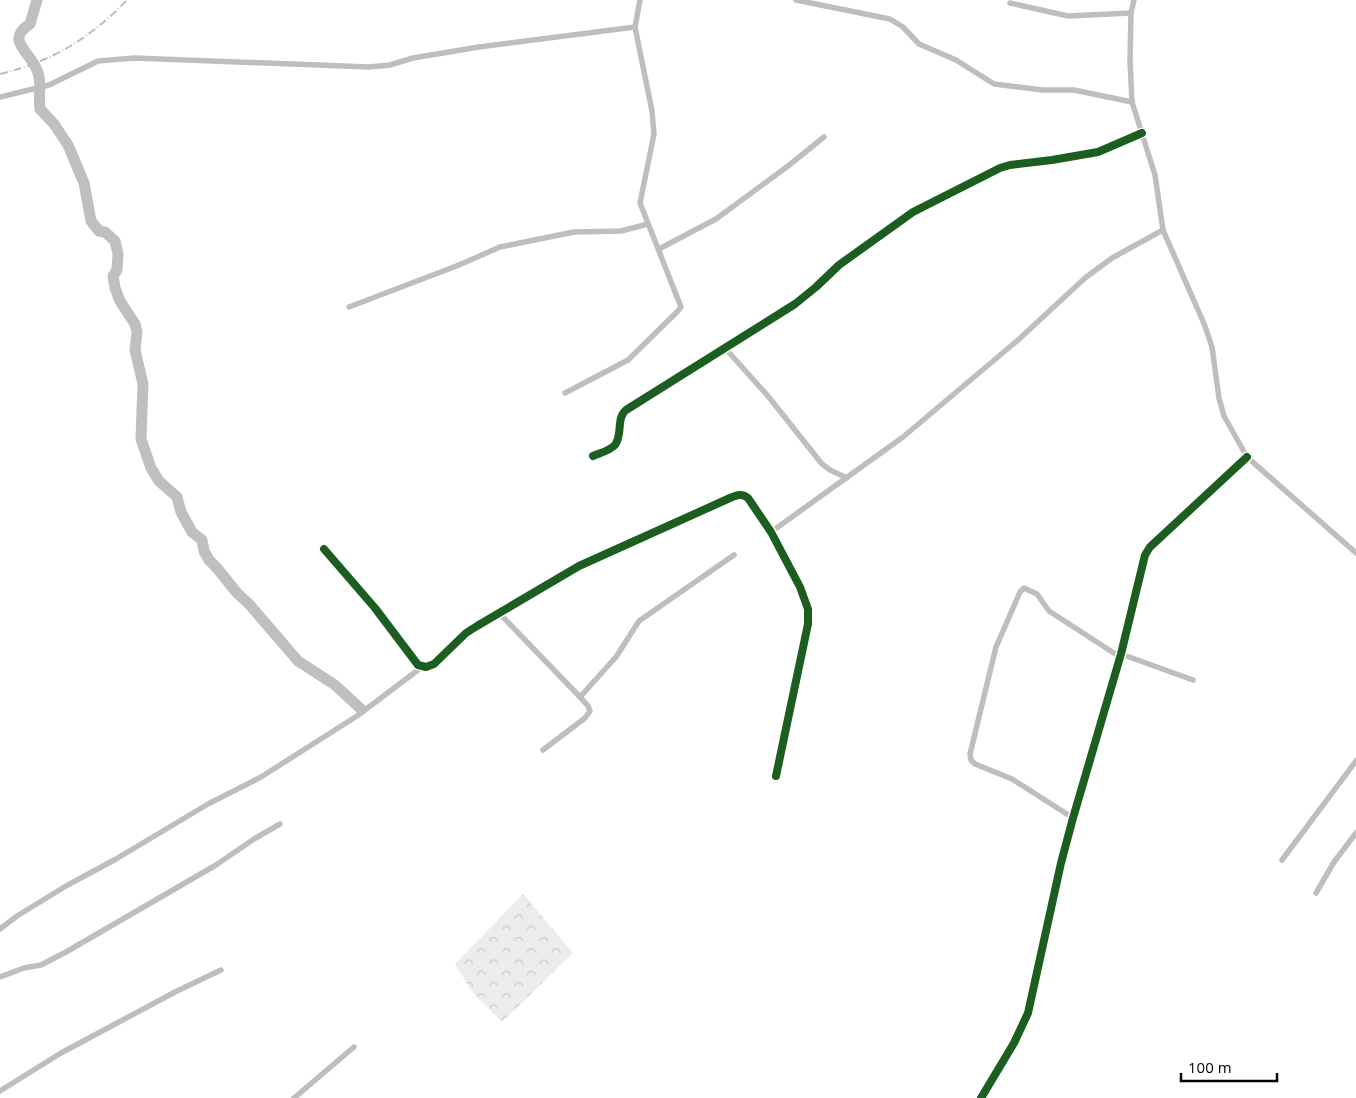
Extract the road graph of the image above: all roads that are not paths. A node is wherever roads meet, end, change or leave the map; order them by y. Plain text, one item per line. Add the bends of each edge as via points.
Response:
1 (640, 0) edge
2 (796, 0) edge
3 (1134, 0) edge
4 (1010, 3) dead end
5 (1131, 13) junction
6 (635, 27) junction
7 (0, 97) edge
8 (1132, 102) junction
9 (1142, 133) junction
10 (824, 136) dead end
11 (648, 224) junction
12 (1163, 230) junction
13 (659, 249) junction
14 (349, 307) dead end
15 (725, 348) junction
16 (565, 393) dead end
17 (593, 456) dead end
18 (1247, 457) junction
19 (847, 478) junction
20 (772, 532) junction
21 (324, 549) dead end
22 (1356, 553) edge
23 (734, 555) dead end
24 (500, 614) junction
25 (1120, 656) junction
26 (422, 667) junction
27 (1193, 680) dead end
28 (580, 697) junction
29 (543, 750) dead end
30 (1356, 762) edge
31 (776, 776) dead end
32 (1073, 818) junction
33 (280, 824) dead end
34 (1356, 833) edge
35 (1282, 860) dead end
36 (1316, 893) dead end
37 (0, 929) edge
38 (221, 970) dead end
39 (0, 977) edge
40 (354, 1047) dead end
41 (0, 1091) edge
42 (294, 1098) edge
43 (981, 1098) edge

1 - 6 street
2 - 8 street via 890,19 903,27 918,44 956,60 994,84 1074,90
3 - 5 street
4 - 5 street via 1068,16
5 - 8 street
6 - 7 street via 479,46 369,67 116,59 98,61 49,86
6 - 11 street via 654,134 640,203
8 - 9 street
9 - 12 street via 1156,175
9 - 15 street via 1098,152 1010,164 982,176 913,212 839,265 795,304
10 - 13 street via 716,219
11 - 13 street
11 - 14 street via 621,231 574,232 500,247
12 - 18 street via 1212,347 1224,416
12 - 19 street via 1112,258 1085,278 1018,340 903,437
13 - 16 street via 680,309 628,360
15 - 17 street via 622,413 615,444
15 - 19 street via 822,464
18 - 22 street
18 - 25 street via 1144,555
19 - 20 street
20 - 24 street via 748,498 736,495 579,566
20 - 31 street via 807,603 808,616
21 - 26 street
23 - 28 street via 639,621 616,657
24 - 26 street via 466,633 434,664
24 - 28 street
25 - 27 street
25 - 32 street
25 - 32 street via 1049,611 1037,594 1024,588 996,647 971,760 1023,785
26 - 37 street via 356,716 260,777 66,886
28 - 29 street via 589,709 588,714
30 - 35 street
32 - 43 street via 1028,1013
33 - 39 street via 66,952 41,965
34 - 36 street
38 - 41 street via 61,1052
40 - 42 street

